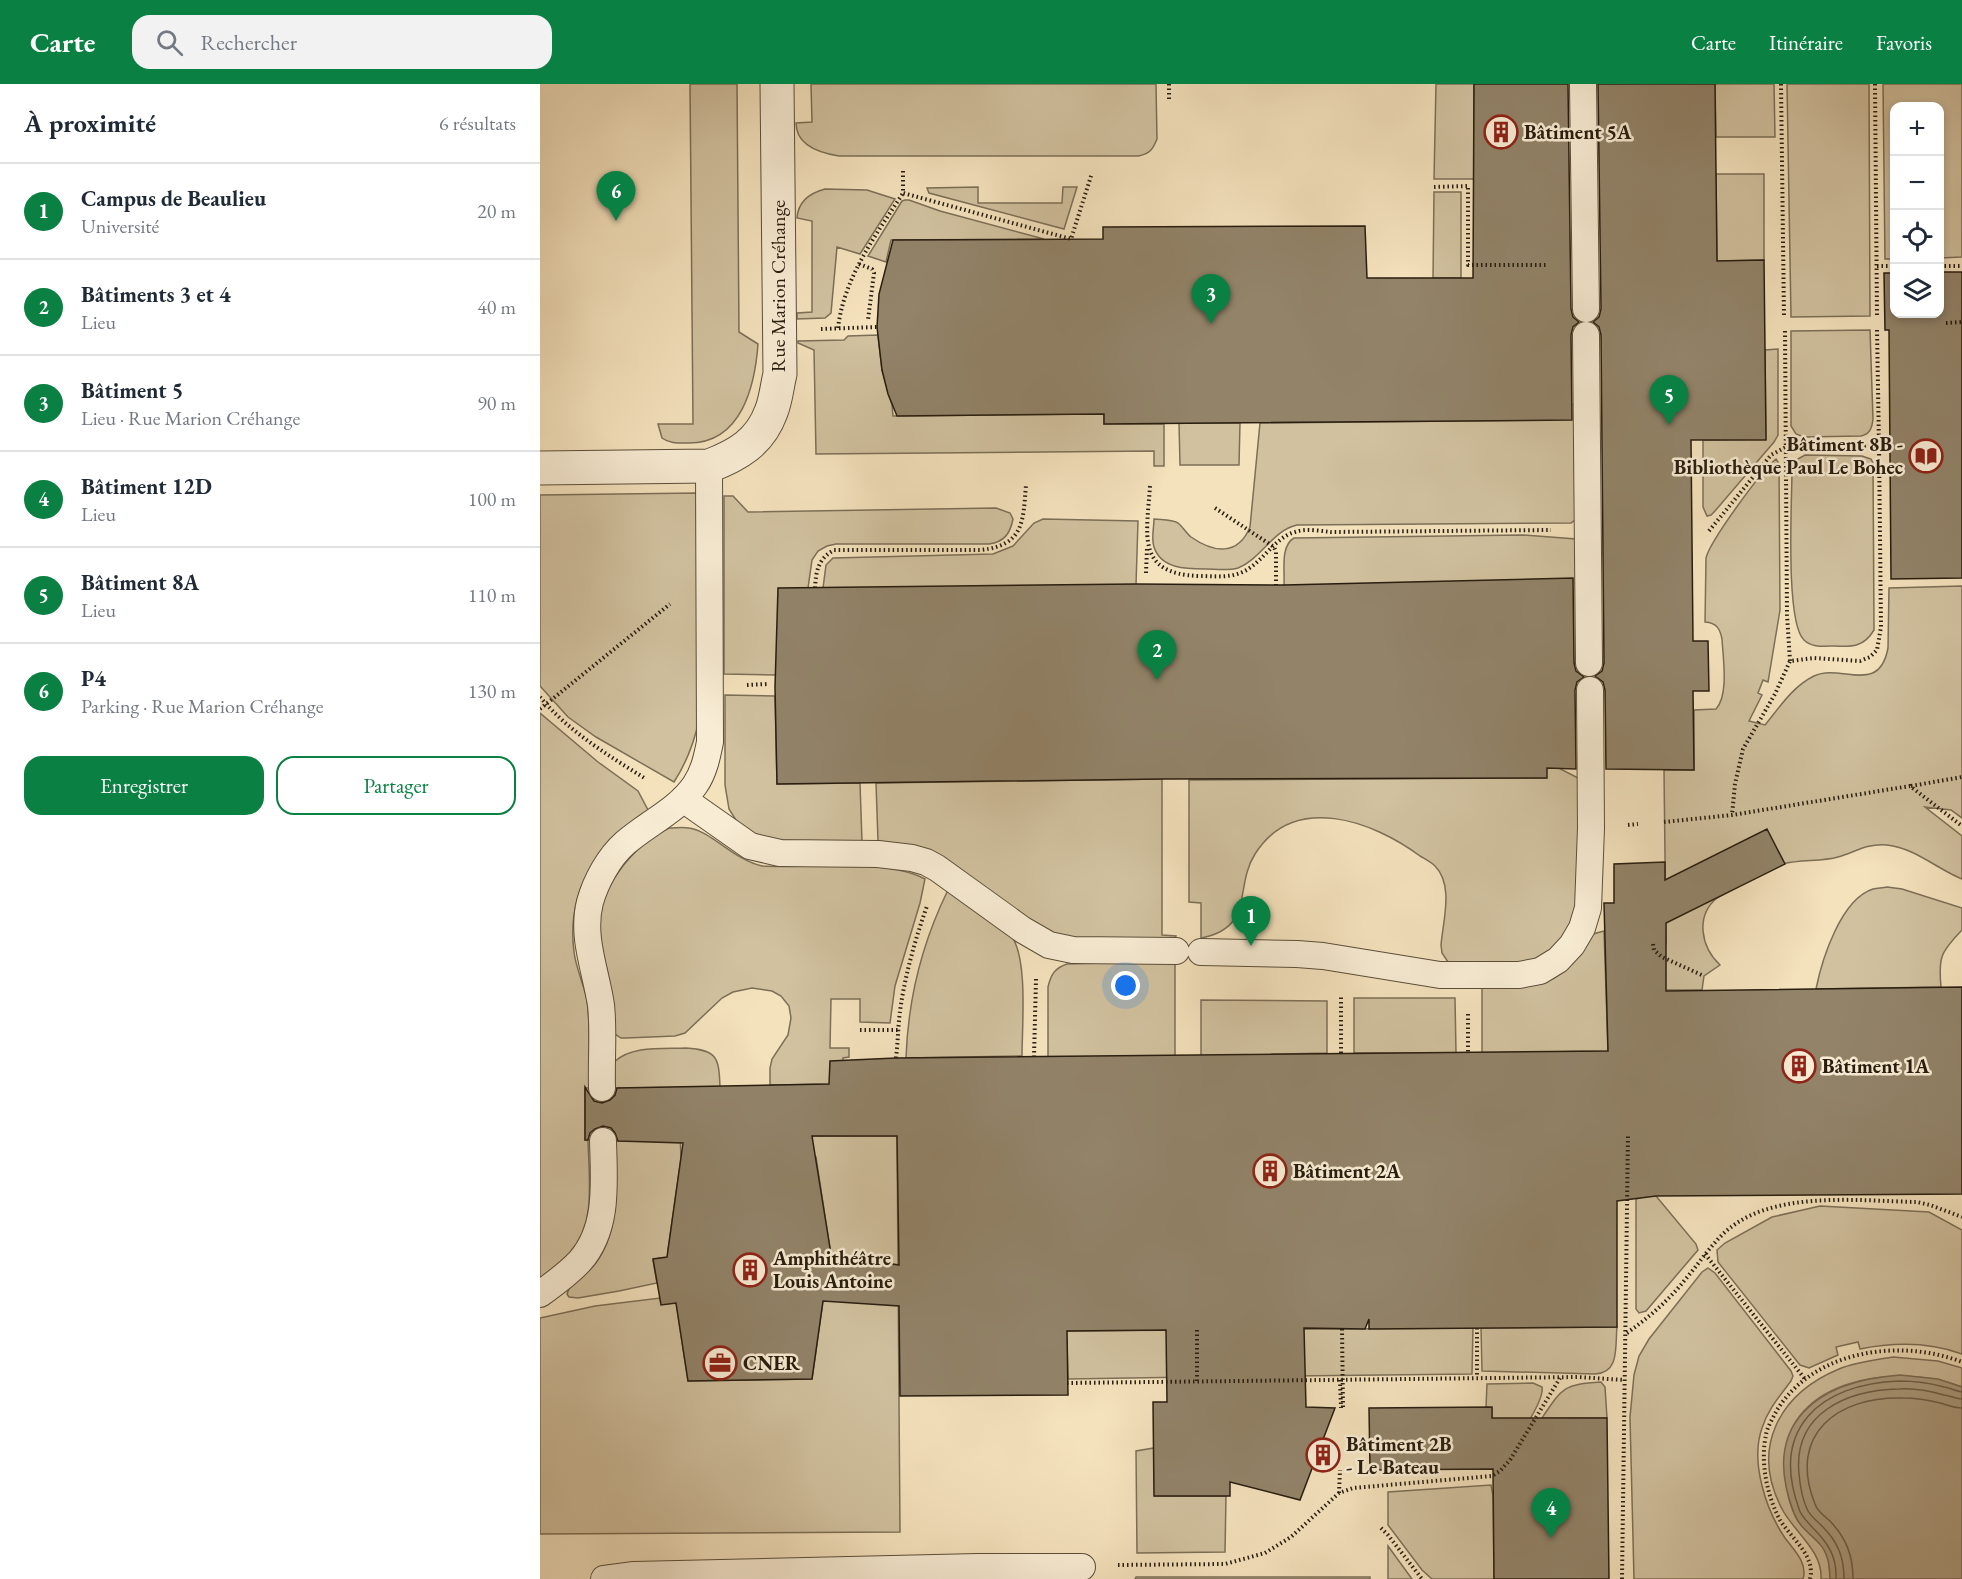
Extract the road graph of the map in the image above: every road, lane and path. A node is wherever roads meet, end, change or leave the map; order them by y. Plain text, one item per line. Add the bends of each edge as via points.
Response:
1 (777, 84) edge
2 (1169, 84) edge
3 (1583, 84) edge
4 (1781, 84) edge
5 (1875, 84) edge
6 (1169, 99) dead end
7 (903, 171) dead end
8 (1092, 173) dead end
9 (1434, 187) dead end
10 (903, 193) junction
11 (859, 264) junction
12 (1877, 266) junction
13 (1890, 266) edge
14 (1944, 266) edge
15 (1962, 266) edge
16 (1585, 279) junction
17 (1586, 309) dead end
18 (1877, 316) dead end
19 (1784, 317) dead end
20 (868, 320) dead end
21 (1946, 322) dead end
22 (1962, 322) edge
23 (877, 327) dead end
24 (838, 328) dead end
25 (848, 328) dead end
26 (1877, 330) dead end
27 (1785, 331) dead end
28 (1586, 334) dead end
29 (1880, 446) junction
30 (1786, 447) junction
31 (709, 466) junction
32 (540, 468) edge
33 (1026, 485) dead end
34 (1150, 486) dead end
35 (1215, 508) dead end
36 (1588, 530) junction
37 (1709, 531) dead end
38 (1147, 538) junction
39 (1274, 547) junction
40 (711, 572) junction
41 (1146, 573) dead end
42 (1276, 585) dead end
43 (815, 588) dead end
44 (1790, 661) junction
45 (1589, 663) dead end
46 (1590, 690) dead end
47 (540, 697) edge
48 (546, 705) junction
49 (540, 709) edge
50 (1962, 777) edge
51 (1910, 786) junction
52 (683, 799) junction
53 (1732, 815) junction
54 (1664, 822) dead end
55 (1962, 826) edge
56 (941, 871) junction
57 (1653, 944) dead end
58 (1176, 951) dead end
59 (1201, 952) dead end
60 (1704, 976) dead end
61 (1341, 985) dead end
62 (1035, 1000) dead end
63 (860, 1030) dead end
64 (898, 1030) junction
65 (1341, 1053) dead end
66 (1034, 1056) dead end
67 (896, 1058) dead end
68 (602, 1088) dead end
69 (1628, 1134) dead end
70 (603, 1141) dead end
71 (1962, 1217) edge
72 (1705, 1254) junction
73 (540, 1294) edge
74 (1477, 1328) dead end
75 (1342, 1329) dead end
76 (1197, 1330) dead end
77 (1626, 1334) junction
78 (1962, 1362) edge
79 (1477, 1377) junction
80 (1560, 1378) junction
81 (1805, 1379) junction
82 (1340, 1380) junction
83 (1624, 1380) junction
84 (1197, 1381) junction
85 (1067, 1383) dead end
86 (1340, 1470) dead end
87 (1339, 1493) junction
88 (1381, 1528) dead end
89 (1082, 1567) joint
90 (604, 1579) edge
91 (1422, 1579) edge
92 (1622, 1579) edge
93 (1810, 1579) edge

1 - 31 street, Rue Marion Créhange via 780,374 771,412 757,437 735,456
2 - 6 path
3 - 16 lane
4 - 19 path
5 - 12 path
7 - 10 path
8 - 10 path via 1071,239
9 - 16 path via 1468,186 1468,265 1565,265
10 - 11 path
11 - 20 path via 874,273
11 - 24 path via 840,308
12 - 13 path
12 - 18 path
14 - 15 path
16 - 17 lane
21 - 22 path
23 - 25 path
26 - 29 path
27 - 30 path
28 - 36 lane
29 - 30 path
29 - 44 path via 1881,627 1877,650 1860,661
30 - 37 path via 1771,455
30 - 44 path
31 - 32 street, Rue Marion Créhange
31 - 40 lane
33 - 43 path via 1024,519 1010,542 981,550 834,550 820,561
34 - 38 path
35 - 39 path
36 - 39 path via 1304,530 1293,532
36 - 45 lane
38 - 39 path via 1151,555 1160,565 1183,575 1241,573
38 - 41 path
39 - 42 path
40 - 48 path
40 - 52 lane via 710,742 705,767
44 - 53 path via 1743,749
46 - 59 lane via 1588,908 1582,928 1558,960 1540,971 1519,975 1440,975 1323,956
47 - 48 path
48 - 49 path
48 - 52 path via 617,761
50 - 51 path
51 - 53 path
51 - 55 path
52 - 56 lane via 750,846 765,851 894,855 926,862
52 - 68 lane via 624,844 609,861 590,902 587,928 601,1008
53 - 54 path
56 - 58 lane via 1023,930 1054,947
56 - 64 path via 915,941
57 - 60 path via 1662,957
61 - 65 path
62 - 66 path
63 - 64 path
64 - 67 path
69 - 77 path
70 - 73 lane via 604,1193 595,1237 581,1260
71 - 72 path via 1917,1202 1820,1201 1778,1206 1738,1222
72 - 77 path via 1653,1314
72 - 81 path
74 - 79 path
75 - 82 path, bridge via 1342,1408
76 - 84 path
77 - 83 path
78 - 81 path via 1913,1350 1876,1352 1834,1363
79 - 80 path
79 - 82 path
80 - 83 path
80 - 87 path via 1500,1472
81 - 93 path via 1786,1395 1774,1415 1766,1434 1764,1454 1772,1502 1809,1559
82 - 84 path
83 - 92 path
84 - 85 path
86 - 87 path
87 - 89 path via 1291,1537 1265,1552 1225,1564
88 - 91 path
89 - 90 lane via 633,1575

